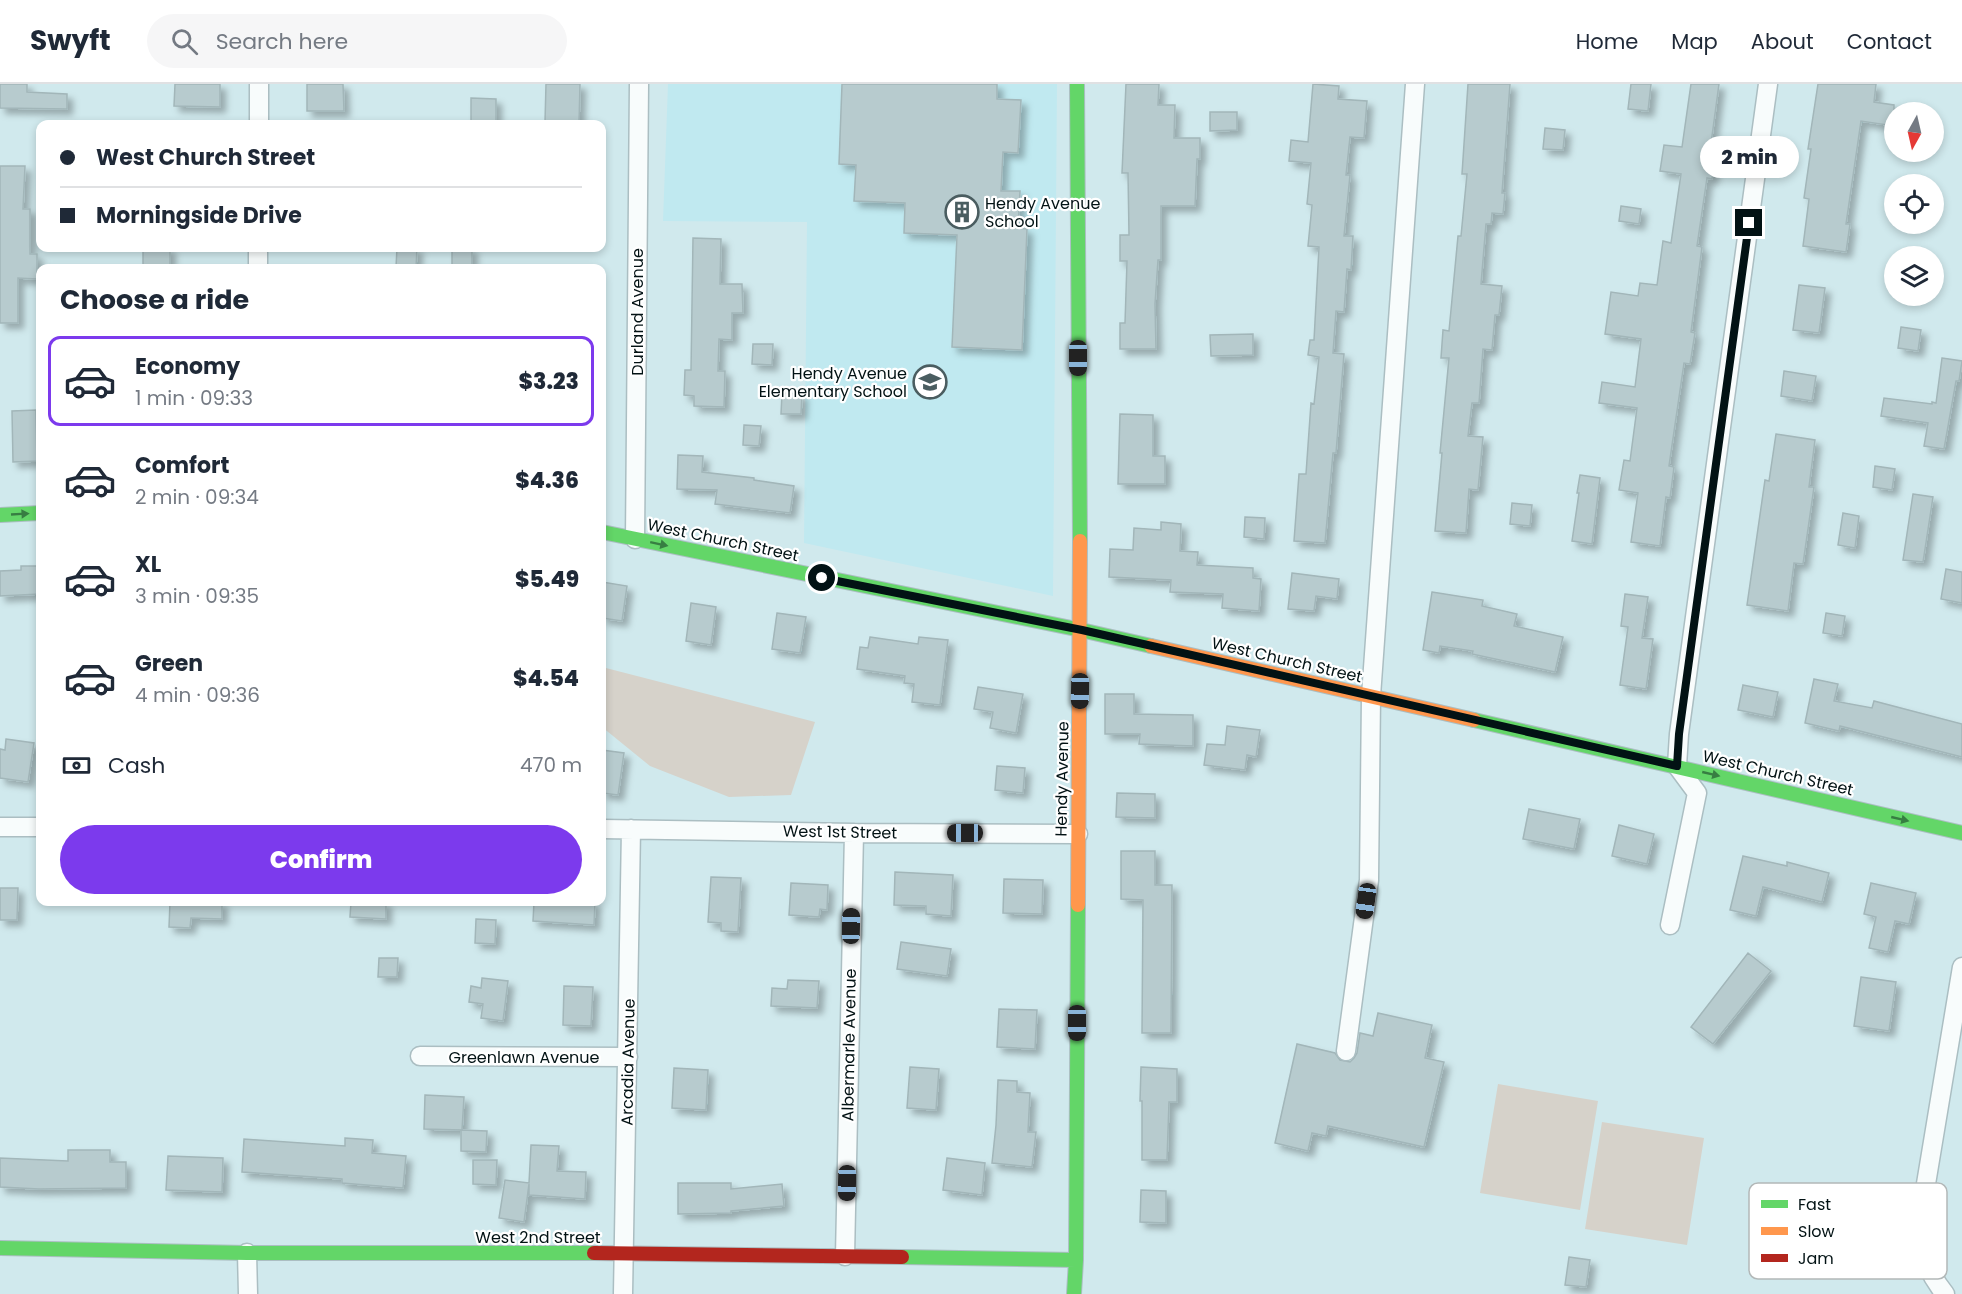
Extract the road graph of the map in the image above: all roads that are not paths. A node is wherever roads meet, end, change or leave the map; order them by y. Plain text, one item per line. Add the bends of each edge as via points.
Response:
1 (259, 84) edge
2 (639, 84) edge
3 (1077, 84) edge
4 (1415, 84) edge
5 (1768, 84) edge
6 (259, 120) edge
7 (36, 513) edge
8 (0, 515) edge
9 (606, 532) edge
10 (635, 539) junction
11 (1082, 630) junction
12 (1371, 696) junction
13 (1677, 766) junction
14 (0, 827) edge
15 (36, 828) edge
16 (606, 829) edge
17 (631, 829) junction
18 (854, 833) junction
19 (1962, 833) edge
20 (1078, 834) junction
21 (1670, 925) dead end
22 (1962, 966) edge
23 (1346, 1051) dead end
24 (420, 1056) dead end
25 (628, 1057) junction
26 (1926, 1183) edge
27 (0, 1248) edge
28 (248, 1253) junction
29 (624, 1253) junction
30 (845, 1256) junction
31 (1076, 1260) junction
32 (1935, 1279) edge
33 (248, 1294) edge
34 (623, 1294) edge
35 (1074, 1294) edge
36 (1945, 1294) edge

1 - 6 street
2 - 10 street, Durland Avenue
3 - 11 street, Hendy Avenue
4 - 12 street
5 - 13 street
8 -> 7 street
9 - 10 street, West Church Street
10 -> 11 street, West Church Street
11 - 12 street, West Church Street
11 - 20 street, Hendy Avenue
12 - 13 street, West Church Street
12 - 23 street via 1369,880
13 -> 19 street, West Church Street
13 - 21 street via 1697,793
14 - 15 street
16 - 17 street, West 1st Street
17 - 18 street, West 1st Street
17 - 25 street, Arcadia Avenue
18 - 20 street, West 1st Street
18 - 30 street, Albermarle Avenue
20 - 31 street, Hendy Avenue
22 - 26 street
24 - 25 street, Greenlawn Avenue
25 - 29 street, Arcadia Avenue
27 - 28 street, West 2nd Street
28 - 29 street, West 2nd Street
28 - 33 street
29 - 30 street, West 2nd Street
29 - 34 street, Arcadia Avenue
30 - 31 street, West 2nd Street
31 - 35 street, Hendy Avenue
32 - 36 street

